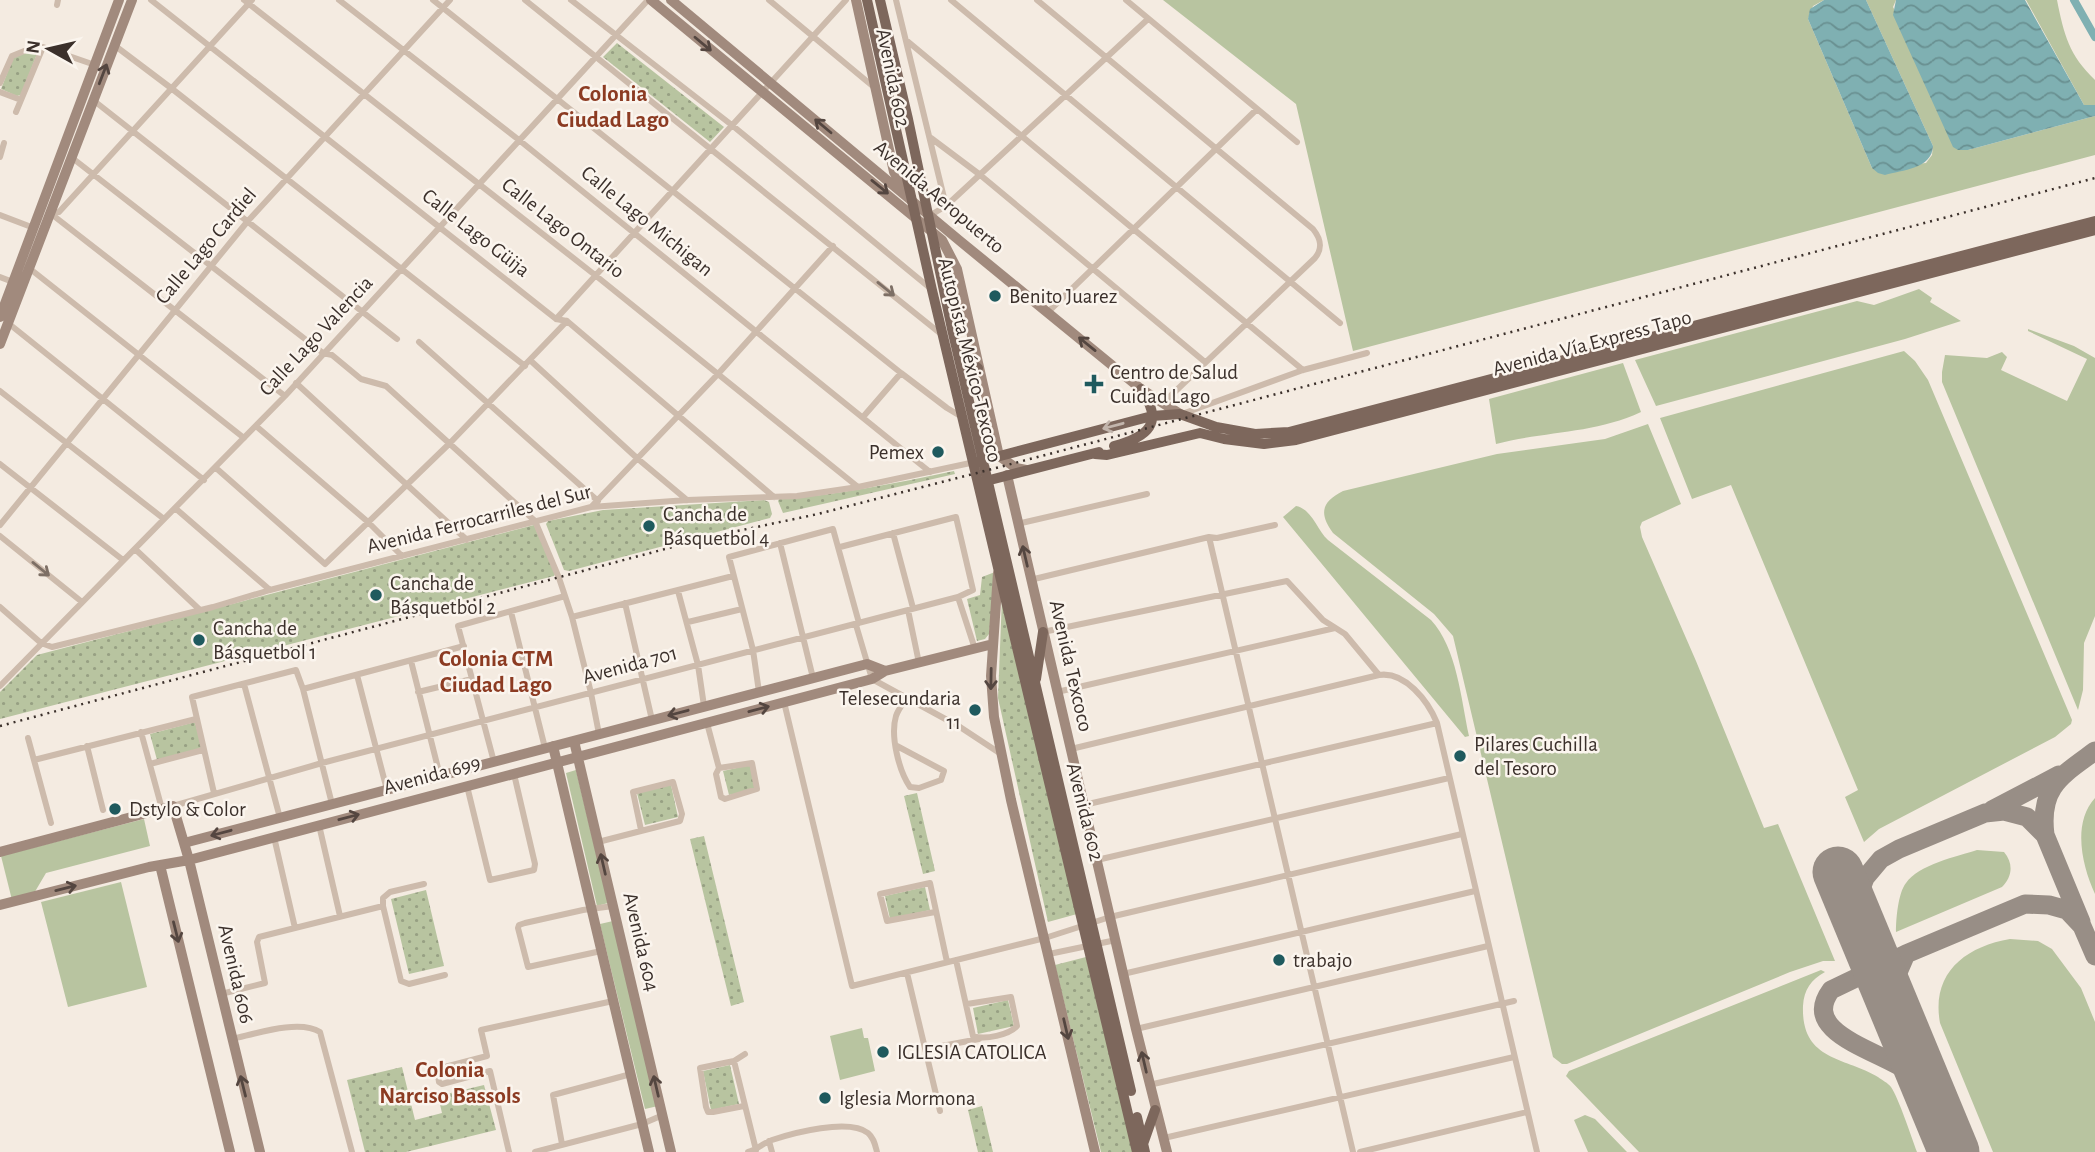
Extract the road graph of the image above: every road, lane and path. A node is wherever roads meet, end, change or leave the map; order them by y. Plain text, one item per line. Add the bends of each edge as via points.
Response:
1 (120, 0) edge
2 (132, 0) edge
3 (151, 0) edge
4 (339, 0) edge
5 (433, 0) edge
6 (450, 0) edge
7 (525, 0) edge
8 (572, 0) edge
9 (649, 0) edge
10 (671, 0) edge
11 (769, 0) edge
12 (846, 0) edge
13 (856, 0) edge
14 (867, 0) edge
15 (880, 0) edge
16 (896, 0) edge
17 (951, 0) edge
18 (1037, 0) edge
19 (1126, 0) edge
20 (248, 1) edge
21 (443, 8) junction
22 (1148, 19) junction
23 (616, 36) junction
24 (813, 36) junction
25 (905, 40) junction
26 (114, 45) junction
27 (210, 46) junction
28 (43, 47) junction
29 (403, 50) junction
30 (597, 57) junction
31 (1107, 57) junction
32 (94, 65) junction
33 (771, 82) junction
34 (0, 83) edge
35 (171, 88) junction
36 (876, 89) junction
37 (0, 92) edge
38 (364, 93) junction
39 (762, 93) junction
40 (1066, 95) junction
41 (556, 99) junction
42 (21, 100) junction
43 (93, 100) junction
44 (1257, 109) junction
45 (16, 113) dead end
46 (733, 126) junction
47 (133, 130) junction
48 (75, 132) junction
49 (1021, 135) junction
50 (324, 136) junction
51 (931, 138) junction
52 (519, 140) junction
53 (1297, 142) dead end
54 (5, 143) dead end
55 (1216, 148) junction
56 (711, 149) junction
57 (1, 154) edge
58 (71, 157) junction
59 (93, 174) junction
60 (979, 174) junction
61 (286, 179) junction
62 (479, 184) junction
63 (1175, 189) junction
64 (672, 191) junction
65 (913, 201) junction
66 (946, 206) junction
67 (50, 213) junction
68 (0, 215) edge
69 (929, 216) junction
70 (916, 217) junction
71 (2095, 220) edge
72 (247, 222) junction
73 (440, 226) junction
74 (34, 228) junction
75 (931, 229) junction
76 (1133, 229) junction
77 (2095, 230) edge
78 (634, 233) junction
79 (960, 241) junction
80 (833, 246) junction
81 (952, 257) junction
82 (210, 266) junction
83 (29, 268) junction
84 (401, 269) junction
85 (1092, 269) junction
86 (595, 275) junction
87 (0, 277) edge
88 (13, 282) junction
89 (1289, 282) junction
90 (795, 289) junction
91 (932, 290) junction
92 (174, 310) junction
93 (362, 311) junction
94 (1048, 312) junction
95 (556, 319) junction
96 (4, 320) edge
97 (567, 321) junction
98 (1246, 323) junction
99 (1340, 323) dead end
100 (756, 331) junction
101 (944, 336) junction
102 (397, 339) dead end
103 (419, 342) dead end
104 (0, 344) edge
105 (323, 352) junction
106 (1367, 353) dead end
107 (138, 354) junction
108 (958, 354) junction
109 (1205, 362) junction
110 (528, 363) junction
111 (978, 368) junction
112 (1303, 370) junction
113 (901, 373) junction
114 (718, 374) junction
115 (296, 383) junction
116 (1141, 389) junction
117 (0, 391) edge
118 (285, 396) junction
119 (103, 397) junction
120 (490, 402) junction
121 (1162, 404) junction
122 (678, 416) junction
123 (1152, 416) junction
124 (1183, 416) junction
125 (863, 417) junction
126 (963, 417) junction
127 (256, 426) junction
128 (244, 438) junction
129 (66, 443) junction
130 (450, 443) junction
131 (1095, 454) junction
132 (999, 456) junction
133 (638, 459) junction
134 (979, 461) junction
135 (0, 464) edge
136 (216, 468) junction
137 (1026, 470) junction
138 (930, 472) junction
139 (1007, 475) junction
140 (204, 480) junction
141 (984, 481) junction
142 (406, 484) junction
143 (30, 487) junction
144 (858, 488) junction
145 (1147, 494) dead end
146 (774, 497) junction
147 (687, 500) junction
148 (598, 501) junction
149 (591, 507) junction
150 (176, 508) junction
151 (164, 519) junction
152 (535, 521) junction
153 (368, 522) junction
154 (1017, 524) junction
155 (1275, 524) dead end
156 (0, 525) edge
157 (893, 533) junction
158 (0, 536) edge
159 (1209, 537) junction
160 (467, 540) junction
161 (780, 543) junction
162 (839, 547) junction
163 (135, 549) junction
164 (402, 556) junction
165 (123, 560) junction
166 (999, 562) junction
167 (325, 564) junction
168 (328, 576) junction
169 (733, 576) junction
170 (1030, 580) junction
171 (270, 590) junction
172 (678, 591) junction
173 (1222, 594) junction
174 (565, 596) junction
175 (958, 597) junction
176 (82, 602) junction
177 (625, 603) junction
178 (0, 607) edge
179 (741, 609) junction
180 (911, 609) junction
181 (200, 610) junction
182 (511, 612) junction
183 (572, 617) junction
184 (688, 622) junction
185 (858, 624) junction
186 (1335, 627) junction
187 (1043, 632) junction
188 (804, 637) junction
189 (41, 643) junction
190 (992, 644) junction
191 (464, 646) junction
192 (975, 649) junction
193 (752, 650) junction
194 (1235, 651) junction
195 (411, 661) junction
196 (867, 663) junction
197 (919, 663) junction
198 (698, 665) junction
199 (885, 671) junction
200 (357, 675) junction
201 (1379, 675) junction
202 (813, 678) junction
203 (644, 679) junction
204 (872, 679) junction
205 (472, 680) junction
206 (244, 684) junction
207 (0, 685) edge
208 (1035, 685) junction
209 (303, 689) junction
210 (418, 692) junction
211 (759, 692) junction
212 (1057, 692) junction
213 (591, 693) junction
214 (907, 697) junction
215 (784, 702) junction
216 (705, 706) junction
217 (1249, 706) junction
218 (536, 707) junction
219 (196, 719) junction
220 (652, 720) junction
221 (485, 721) junction
222 (707, 723) junction
223 (1437, 723) junction
224 (141, 732) junction
225 (599, 734) junction
226 (430, 735) junction
227 (28, 738) dead end
228 (574, 741) junction
229 (87, 746) junction
230 (549, 747) junction
231 (897, 747) junction
232 (377, 749) junction
233 (1071, 749) junction
234 (204, 750) junction
235 (1001, 754) junction
236 (578, 757) junction
237 (34, 760) junction
238 (494, 762) junction
239 (557, 762) junction
240 (1261, 762) junction
241 (322, 763) junction
242 (150, 764) junction
243 (719, 768) junction
244 (514, 774) junction
245 (440, 776) junction
246 (1449, 778) junction
247 (271, 779) junction
248 (467, 786) junction
249 (387, 790) junction
250 (214, 793) junction
251 (332, 804) junction
252 (1084, 805) junction
253 (167, 807) junction
254 (103, 810) dead end
255 (280, 818) junction
256 (1276, 818) junction
257 (51, 823) dead end
258 (319, 825) junction
259 (641, 830) junction
260 (1461, 834) junction
261 (274, 837) junction
262 (598, 842) junction
263 (184, 843) junction
264 (0, 852) edge
265 (189, 860) junction
266 (1097, 860) junction
267 (160, 865) junction
268 (1287, 874) junction
269 (424, 884) dead end
270 (1475, 891) junction
271 (0, 905) edge
272 (383, 906) junction
273 (613, 906) junction
274 (592, 910) junction
275 (935, 912) junction
276 (340, 916) junction
277 (1110, 917) junction
278 (1088, 925) junction
279 (295, 928) junction
280 (1301, 931) junction
281 (1045, 938) junction
282 (1116, 940) junction
283 (1094, 945) junction
284 (1488, 946) junction
285 (601, 951) junction
286 (1049, 954) junction
287 (956, 960) junction
288 (947, 962) junction
289 (907, 973) junction
290 (1124, 974) junction
291 (445, 975) dead end
292 (1314, 987) junction
293 (221, 994) junction
294 (613, 1001) junction
295 (1514, 1001) dead end
296 (967, 1004) junction
297 (1502, 1004) junction
298 (1136, 1029) junction
299 (976, 1037) junction
300 (232, 1039) junction
301 (1327, 1044) junction
302 (926, 1049) junction
303 (744, 1054) dead end
304 (1514, 1057) junction
305 (734, 1061) junction
306 (631, 1074) junction
307 (1149, 1085) junction
308 (1340, 1098) junction
309 (744, 1106) junction
310 (940, 1111) dead end
311 (1155, 1111) junction
312 (1527, 1112) junction
313 (663, 1115) junction
314 (642, 1124) junction
315 (1164, 1138) junction
316 (769, 1141) junction
317 (562, 1144) junction
318 (1142, 1149) edge
319 (752, 1151) edge
320 (230, 1152) edge
321 (260, 1152) edge
322 (352, 1152) edge
323 (509, 1152) edge
324 (535, 1152) edge
325 (649, 1152) edge
326 (671, 1152) edge
327 (772, 1152) edge
328 (877, 1152) edge
329 (1095, 1152) edge
330 (1167, 1152) edge
331 (1353, 1152) edge
332 (1360, 1152) edge
333 (1537, 1152) edge

1 - 32 street
2 - 26 street
3 - 27 street, Calle Lago Güija
4 - 29 street, Calle Lago Michigan
5 - 21 street
6 - 21 street, Calle Lago Cardiel
7 - 30 street
8 - 23 street
9 - 23 street, Calle Lago Valencia
9 -> 39 street, Avenida Aeropuerto
10 - 33 street, Avenida Aeropuerto
11 - 24 street
12 - 24 street
13 - 36 street, Avenida 602
14 - 65 main road, Autopista México-Texcoco
15 - 69 main road, Autopista México-Texcoco
16 - 25 street
17 - 40 street
18 - 31 street
19 - 22 street
20 - 27 street
20 - 38 street, Calle Lago Ontario
21 - 29 street, Calle Lago Cardiel
21 - 41 street
22 - 31 street
22 - 44 street
23 - 30 street, Calle Lago Valencia
23 - 46 street
24 - 33 street
24 - 36 street
25 - 49 street
25 - 51 street
26 - 35 street
43 -> 26 street
27 - 35 street
27 - 50 street, Calle Lago Güija
28 - 32 street
28 - 34 street via 13,55
28 - 42 street
29 - 38 street, Calle Lago Cardiel
29 - 52 street, Calle Lago Michigan
30 - 41 street, Calle Lago Valencia
30 - 56 street
31 - 40 street
31 - 55 street
32 - 48 street
33 - 39 street
65 -> 33 street, Avenida Aeropuerto
35 - 47 street
35 - 61 street
36 - 65 street, Avenida 602 via 894,172
37 - 42 street
38 - 50 street, Calle Lago Cardiel
38 - 62 street, Calle Lago Ontario
39 - 46 street
39 -> 70 street, Avenida Aeropuerto
40 - 49 street
40 - 63 street
41 - 52 street, Calle Lago Valencia
41 - 64 street
42 - 45 street
43 - 47 street
43 - 48 street
44 - 53 street
44 - 55 street
46 - 56 street
46 - 91 street
47 - 59 street
47 - 72 street
48 - 58 street
48 - 74 street
49 - 60 street
49 - 76 street
50 - 61 street, Calle Lago Cardiel
50 - 73 street, Calle Lago Güija
51 - 60 street
51 - 66 street
52 - 62 street, Calle Lago Valencia
52 - 78 street, Calle Lago Michigan
54 - 57 street
55 - 63 street
55 - 89 street via 1313,229 1320,246 1315,258
56 - 64 street
56 - 80 street
58 - 59 street
58 - 67 street
59 - 67 street via 59,212
59 - 82 street
60 - 66 street
60 - 85 street
61 - 72 street, Calle Lago Cardiel
61 - 84 street
62 - 73 street, Calle Lago Valencia
62 - 86 street, Calle Lago Ontario
63 - 76 street
63 - 89 street
64 - 78 street
64 - 90 street
65 - 69 street, Avenida Aeropuerto
65 - 70 main road, Autopista México-Texcoco
66 - 69 street
67 - 83 street
67 - 92 street
68 - 74 street
69 - 75 main road, Autopista México-Texcoco
69 - 79 street, Avenida Aeropuerto
70 - 75 street, Avenida Aeropuerto
70 - 91 main road, Autopista México-Texcoco
71 - 124 main road, Avenida Vía Express Tapo via 1289,432 1244,433
72 - 82 street, Calle Lago Cardiel
72 - 93 street
73 - 84 street, Calle Lago Valencia
73 - 95 street, Calle Lago Güija
74 - 88 street
75 - 81 street, Avenida Aeropuerto
75 - 108 main road, Autopista México-Texcoco
76 - 85 street
76 - 98 street
77 - 131 main road, Avenida Vía Express Tapo via 1296,440 1264,444 1195,433
78 - 86 street
78 - 100 street, Calle Lago Michigan
79 - 81 street via 962,256
79 - 94 street, Avenida Aeropuerto
80 - 90 street
80 -> 101 street
81 - 111 street
82 - 92 street, Calle Lago Cardiel
82 - 105 street
83 - 96 street
83 - 107 street
84 - 93 street, Calle Lago Valencia
84 - 110 street
85 - 94 street
85 - 109 street
86 - 95 street
86 - 114 street, Calle Lago Ontario
87 - 88 street
88 - 96 street
89 - 98 street
89 - 99 street
90 - 100 street
90 - 113 street
91 - 101 main road, Autopista México-Texcoco
92 - 107 street, Calle Lago Cardiel
92 - 118 street
93 - 102 street
93 - 105 street, Calle Lago Valencia
116 -> 94 street, Avenida Aeropuerto
95 - 97 street, Calle Lago Güija
96 - 104 street
96 - 119 street
97 - 110 street
97 - 122 street
98 - 109 street
98 - 112 street
100 - 114 street
100 - 125 street, Calle Lago Michigan
101 - 126 main road, Autopista México-Texcoco
103 - 120 street
105 - 115 street, Calle Lago Valencia
105 - 130 street via 361,379 386,386
106 - 112 street
107 - 119 street, Calle Lago Cardiel
107 - 128 street
108 - 111 main road
108 - 134 main road, Autopista México-Texcoco
109 - 121 street
110 - 120 street
110 - 133 street
111 - 132 street
112 - 124 street
113 - 125 street
113 - 126 street
114 - 122 street
114 - 144 street, Calle Lago Ontario
115 - 118 street, Calle Lago Valencia
115 - 142 street
116 - 121 street, Avenida Aeropuerto
116 - 123 main road
117 - 129 street
118 - 127 street, Calle Lago Valencia
119 - 129 street, Calle Lago Cardiel
119 - 140 street
120 - 130 street
120 - 148 street
121 - 124 street, Avenida Aeropuerto
122 - 133 street
122 - 146 street
123 - 124 main road
123 - 131 main road via 1141,438
123 -> 132 main road
125 - 138 street, Calle Lago Michigan
126 - 134 main road, Autopista México-Texcoco
127 - 128 street, Calle Lago Valencia
127 - 153 street
128 - 136 street, Calle Lago Valencia
129 - 143 street, Calle Lago Cardiel
129 - 151 street
130 - 142 street
130 - 152 street
131 - 137 main road
132 - 134 main road
132 - 137 street
133 - 147 street
133 - 148 street
134 - 138 street, Avenida Ferrocarriles del Sur
134 - 141 main road, Autopista México-Texcoco
135 - 143 street
136 - 140 street, Calle Lago Valencia
136 - 167 street
137 - 139 main road
138 - 144 street, Avenida Ferrocarriles del Sur
139 - 141 main road
139 - 154 street, Avenida Texcoco
140 - 150 street, Calle Lago Valencia
141 - 166 main road, Avenida 602
141 - 208 main road, Avenida 602
142 - 153 street
142 - 160 street
143 - 156 street, Calle Lago Cardiel
143 - 165 street
144 - 146 street, Avenida Ferrocarriles del Sur
145 - 154 street
146 - 147 street, Avenida Ferrocarriles del Sur
147 - 149 street, Avenida Ferrocarriles del Sur
148 - 149 street
149 - 152 street, Avenida Ferrocarriles del Sur
150 - 151 street, Calle Lago Valencia
150 - 171 street
151 - 163 street, Calle Lago Valencia
152 - 160 street, Avenida Ferrocarriles del Sur
152 - 174 street
153 - 164 street
153 - 167 street
170 -> 154 street, Avenida Texcoco
155 - 159 street
157 - 162 street
157 - 175 street, Avenida 701 via 956,517 974,584 973,590
157 - 180 street
158 -> 176 street
159 - 170 street
159 - 173 street
160 - 164 street, Avenida Ferrocarriles del Sur
161 - 162 street via 833,529
161 - 169 street via 729,556
161 - 188 street
162 - 185 street
163 - 165 street, Calle Lago Valencia
163 - 181 street
164 - 168 street, Avenida Ferrocarriles del Sur
165 - 176 street, Calle Lago Valencia
166 - 190 street, Avenida 602
166 - 278 main road, Avenida 602
167 - 168 street
168 - 171 street, Avenida Ferrocarriles del Sur
169 - 172 street
169 - 179 street
170 - 187 street, Avenida Texcoco
171 - 181 street, Avenida Ferrocarriles del Sur
172 - 177 street
172 - 184 street
173 - 186 street via 1287,581
173 - 187 street
173 - 194 street
174 - 182 street
174 - 183 street
175 - 180 street, Avenida 701
175 - 192 street
176 - 189 street, Calle Lago Valencia
177 - 183 street
177 - 203 street
178 - 189 street
179 - 184 street
179 - 193 street
180 - 185 street, Avenida 701
180 - 197 street
181 - 189 street, Avenida Ferrocarriles del Sur via 52,647
182 - 191 street via 458,626
182 - 218 street, Avenida 604
183 - 213 street
184 - 198 street
185 - 188 street, Avenida 701
185 - 196 street
186 - 194 street
186 - 201 street
187 - 208 main road
187 - 212 street, Avenida Texcoco
188 - 193 street, Avenida 701
188 - 202 street
189 - 207 street, Calle Lago Valencia
190 - 192 street, Avenida 699
190 -> 235 street, Avenida 602 via 991,696
191 - 195 street
191 - 205 street
192 - 197 street, Avenida 699
193 - 198 street, Avenida 701
193 - 211 street
194 - 212 street
194 - 217 street
195 - 200 street
195 - 210 street
196 - 199 street
196 - 202 street, Avenida 699
196 - 204 street
197 - 199 street, Avenida 699
198 - 203 street, Avenida 701
198 - 216 street
199 - 204 street, Avenida 699
200 - 209 street
200 - 232 street
201 - 217 street
201 - 223 street via 1403,679
202 - 211 street, Avenida 699
203 - 213 street, Avenida 701
203 - 220 street
204 - 214 street
204 - 215 street, Avenida 699
205 - 210 street
205 - 221 street
206 - 209 street via 296,670
206 - 219 street via 192,698
206 - 247 street
208 - 278 main road, Avenida 602
209 - 241 street
210 - 226 street
211 - 216 street, Avenida 699
212 - 233 street, Avenida Texcoco
213 - 218 street, Avenida 701
213 - 225 street
214 - 231 street via 896,717
214 - 235 street
222 -> 215 street, Avenida 699
215 - 289 street via 852,986
216 -> 220 street, Avenida 699
217 - 233 street
217 - 240 street
218 - 221 street, Avenida 701
218 - 230 street, Avenida 604
219 - 224 street
219 - 234 street
220 - 225 street, Avenida 699
221 - 226 street, Avenida 701
221 - 238 street
222 - 236 street, Avenida 699
222 - 243 street
223 - 240 street
223 - 246 street
224 - 229 street
224 - 242 street
225 - 228 street, Avenida 699
226 - 232 street, Avenida 701
226 - 245 street
227 - 237 street
228 - 230 street, Avenida 699
228 - 236 street, Avenida 604
229 - 237 street
229 - 254 street
230 - 238 street, Avenida 699
230 - 239 street, Avenida 604
231 - 231 street via 910,787 941,780 944,771
232 - 241 street, Avenida 701
232 - 249 street
233 - 252 street, Avenida Texcoco
234 - 242 street
234 - 250 street
235 - 281 street, Avenida 602
236 - 239 street, Avenida 699
236 - 262 street, Avenida 604
237 - 257 street
238 - 245 street, Avenida 699
239 - 244 street, Avenida 699
239 - 274 street, Avenida 604
240 - 252 street
240 - 256 street
241 - 247 street, Avenida 701
241 - 251 street
242 - 253 street
243 - 243 street via 716,774 722,798 757,789 752,762
244 - 248 street, Avenida 699
244 - 248 street via 535,864 532,870 490,880
245 - 249 street, Avenida 699
246 - 256 street
246 - 260 street
247 - 250 street, Avenida 701
247 - 255 street
258 -> 248 street, Avenida 699
249 - 251 street, Avenida 699
250 - 253 street, Avenida 701
251 - 255 street, Avenida 699
252 - 266 street, Avenida Texcoco
253 - 263 street, Avenida 606
253 - 264 street
255 -> 263 street, Avenida 699
256 - 266 street
256 - 268 street
258 - 261 street, Avenida 699
258 - 276 street
259 - 259 street via 681,819 673,782 633,792
259 - 262 street
260 - 268 street
260 - 270 street
261 - 265 street, Avenida 699
261 - 279 street
273 -> 262 street, Avenida 604
263 - 265 street, Avenida 606
265 - 267 street, Avenida 699
265 - 293 street, Avenida 606
266 - 277 street, Avenida Texcoco
271 -> 267 street, Avenida 699
267 -> 320 street
268 - 277 street
268 - 280 street
269 - 272 street via 390,892 383,898
270 - 280 street
270 - 284 street
272 - 276 street
272 - 291 street via 401,981 409,984
273 - 274 street
313 -> 273 street, Avenida 604
274 - 285 street, Avenida 604
274 - 285 street via 525,923 518,931 528,967
275 - 275 street via 930,883 882,891 890,921
275 - 288 street
276 - 279 street
277 - 278 street
277 - 282 street, Avenida Texcoco
278 - 281 street
278 - 283 main road, Avenida 602
279 - 293 street via 257,938 264,984
280 - 290 street
280 - 292 street
281 - 286 street, Avenida 602
281 - 287 street
282 - 283 street
282 - 290 street, Avenida Texcoco
283 - 286 street
283 - 318 main road, Avenida 602
284 - 292 street
284 - 297 street
285 - 294 street, Avenida 604
286 -> 329 street, Avenida 602
287 - 288 street
287 - 296 street
288 - 289 street
289 - 302 street
290 - 298 street, Avenida Texcoco
292 - 298 street
292 - 301 street
293 - 300 street, Avenida 606
294 - 306 street, Avenida 604
294 - 323 street via 481,1030 487,1056 437,1069 442,1084 491,1071
295 - 297 street
296 - 299 street
296 - 299 street via 1008,996 1013,999 1018,1022 1014,1029
297 - 301 street
297 - 304 street
307 -> 298 street, Avenida Texcoco
299 - 302 street
321 -> 300 street, Avenida 606
300 - 322 street via 303,1026 320,1032
301 - 307 street
301 - 308 street
302 - 310 street
303 - 305 street
304 - 308 street
304 - 312 street
305 - 309 street
305 - 309 street via 700,1068 706,1107 713,1112
306 - 314 street, Avenida 604
306 - 317 street via 553,1095
307 - 311 street, Avenida Texcoco
308 - 315 street
308 - 331 street
309 - 319 street
311 - 315 street, Avenida Texcoco
311 - 318 main road
312 - 332 street
312 - 333 street
313 - 314 street
313 - 326 street, Avenida 604
314 - 317 street
314 - 325 street, Avenida 604
315 - 330 street, Avenida Texcoco
316 - 319 street
316 - 327 street
316 - 328 street via 829,1128 853,1128 869,1134
317 - 324 street

